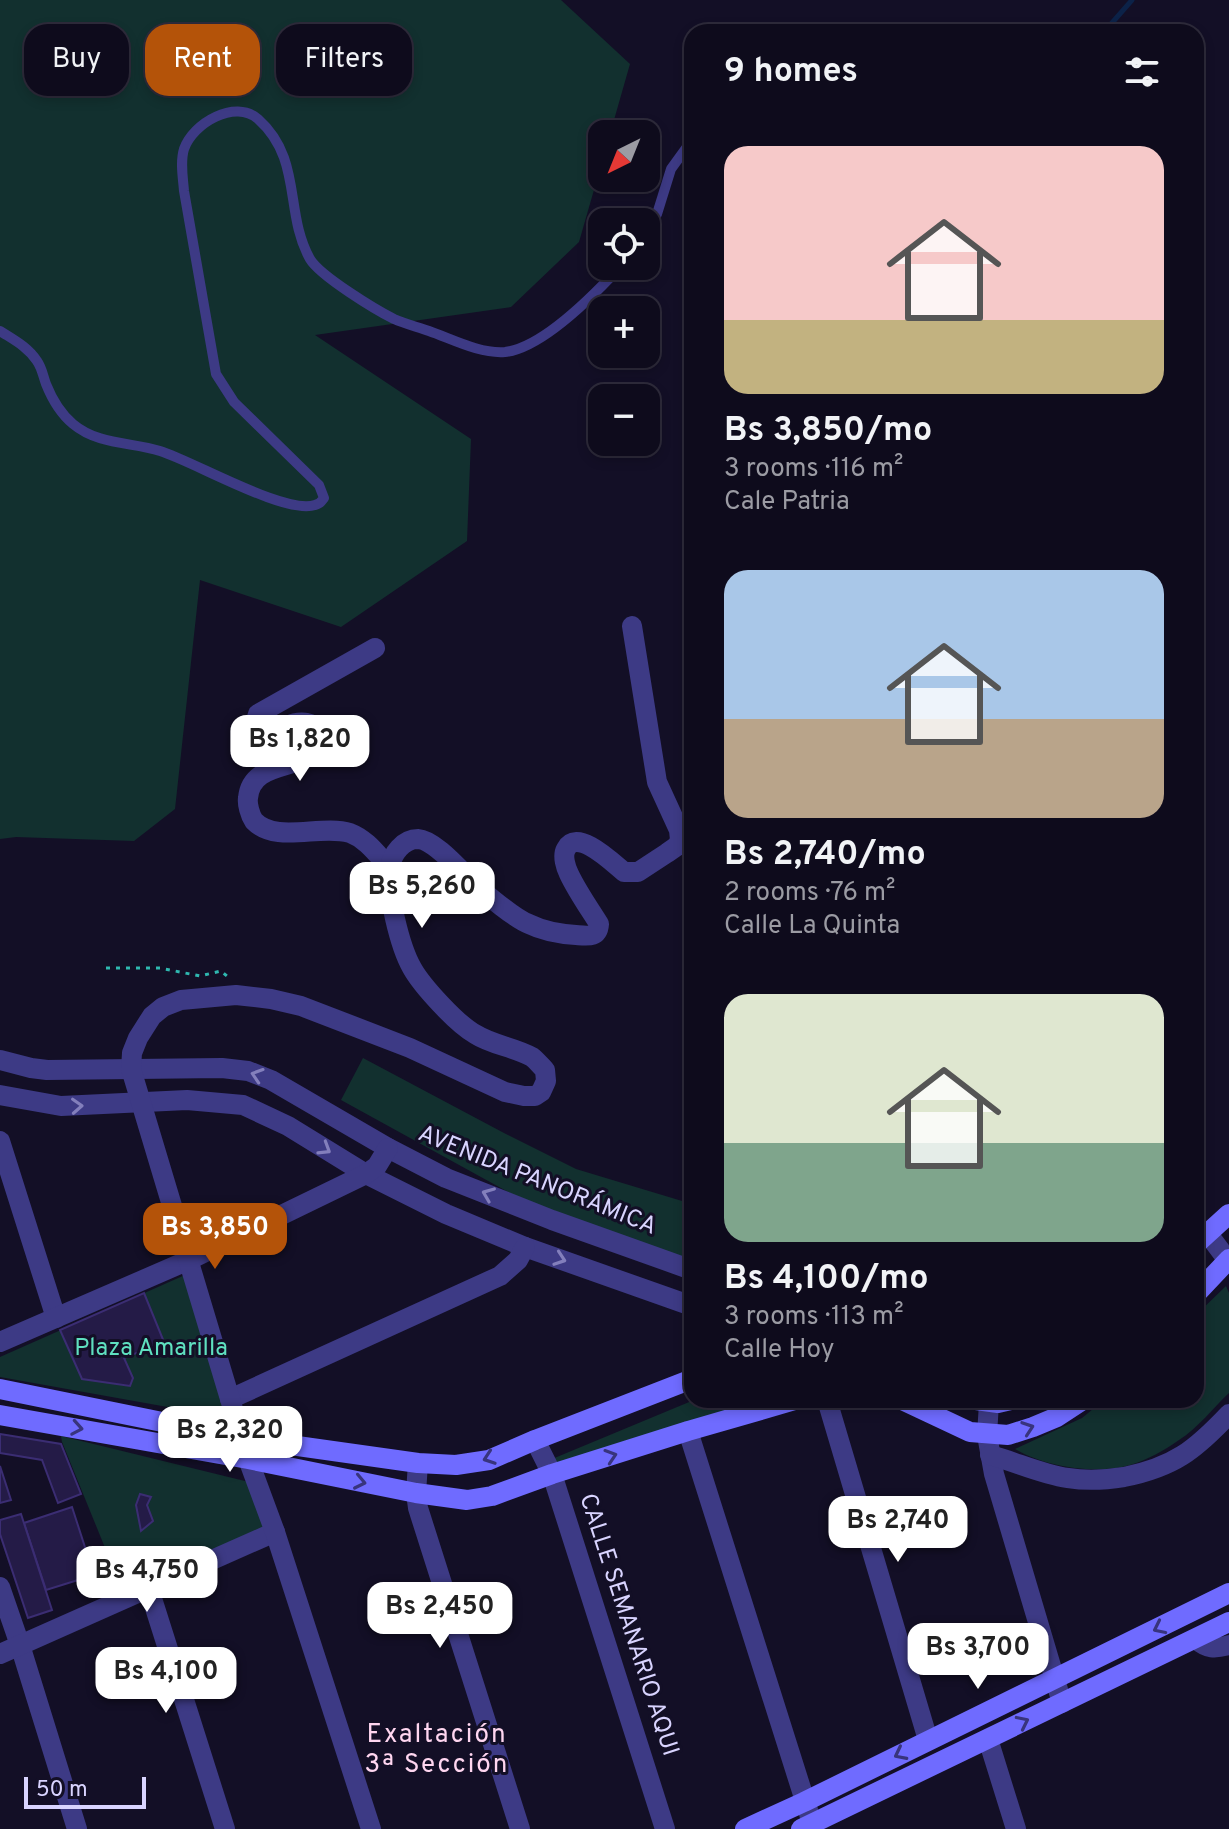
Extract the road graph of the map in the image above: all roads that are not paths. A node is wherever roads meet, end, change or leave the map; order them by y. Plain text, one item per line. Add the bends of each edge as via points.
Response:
1 (684, 151) edge
2 (659, 208) edge
3 (608, 280) edge
4 (0, 331) edge
5 (632, 626) dead end
6 (375, 648) dead end
7 (390, 866) junction
8 (0, 1060) edge
9 (131, 1069) junction
10 (0, 1095) edge
11 (141, 1102) junction
12 (0, 1141) edge
13 (388, 1148) junction
14 (366, 1174) junction
15 (1229, 1214) edge
16 (1204, 1237) edge
17 (1204, 1241) edge
18 (525, 1247) junction
19 (189, 1260) junction
20 (1229, 1260) edge
21 (684, 1267) edge
22 (1204, 1286) edge
23 (684, 1303) edge
24 (56, 1318) junction
25 (0, 1342) edge
26 (684, 1382) edge
27 (0, 1389) edge
28 (230, 1399) junction
29 (767, 1408) edge
30 (829, 1408) edge
31 (919, 1408) edge
32 (984, 1408) edge
33 (1071, 1408) edge
34 (1229, 1414) edge
35 (0, 1415) edge
36 (688, 1431) junction
37 (241, 1438) junction
38 (535, 1440) junction
39 (989, 1445) junction
40 (248, 1459) junction
41 (418, 1463) junction
42 (552, 1474) junction
43 (416, 1493) junction
44 (275, 1532) junction
45 (0, 1587) edge
46 (149, 1589) junction
47 (1229, 1593) edge
48 (1229, 1622) edge
49 (1196, 1639) junction
50 (20, 1645) junction
51 (1229, 1645) edge
52 (0, 1654) edge
53 (1054, 1679) junction
54 (1062, 1703) junction
55 (988, 1739) junction
56 (928, 1740) junction
57 (804, 1802) junction
58 (807, 1826) edge
59 (77, 1829) edge
60 (225, 1829) edge
61 (371, 1829) edge
62 (520, 1829) edge
63 (665, 1829) edge
64 (745, 1829) edge
65 (1016, 1829) edge

1 - 2 lane via 671,169
3 - 4 lane via 552,330 505,352 395,319 323,275 311,261 298,231 289,169 279,144 258,119 236,111 202,124 184,147 182,162 216,374 234,402 319,485 324,498 312,506 267,497 160,451 95,438 61,411 27,347
5 - 7 street via 657,782 680,840 630,873 591,846 580,842 566,849 568,872 599,924 596,934 563,934 527,924 419,839 400,846
6 - 7 street via 258,714 255,724 269,734 295,723 312,724 320,745 308,757 263,773 251,784 247,800 255,822 269,831 351,833
7 - 9 street via 389,886 412,969 465,1028 532,1058 545,1070 541,1092 505,1092 301,1006 236,995 163,1007 138,1038
8 - 9 street, AVENIDA PANORÁMICA via 47,1070
9 - 11 street
13 -> 9 street, AVENIDA PANORÁMICA via 248,1071
10 -> 11 street via 61,1106
11 -> 14 street via 243,1105
11 - 19 street
12 - 24 street
13 - 14 street
21 -> 13 street, AVENIDA PANORÁMICA via 446,1178
14 - 18 street
14 - 19 street
15 - 16 street
17 - 20 street
18 -> 23 street
18 - 28 street via 500,1276
19 - 24 street
19 - 28 street
20 - 22 street
24 - 25 street
26 - 38 street
27 - 37 street
28 - 37 street
29 - 36 street
30 - 56 street
31 - 39 street
32 - 39 street
39 -> 33 street
34 - 39 street via 1166,1466 1112,1479 1068,1478 1023,1466
35 -> 40 street
42 -> 36 street
36 - 57 street
37 - 40 street
37 - 41 street
38 -> 41 street via 472,1464
38 - 42 street, CALLE SEMANARIO AQUI
39 - 53 street
40 -> 43 street
40 - 44 street
41 - 43 street
42 - 43 street via 467,1500
42 - 63 street, CALLE SEMANARIO AQUI
43 - 62 street
44 - 46 street
44 - 61 street
45 - 50 street
46 - 50 street
46 - 60 street
47 -> 53 street
48 - 49 street
49 - 51 street via 1211,1648
49 - 54 street
50 - 52 street
50 - 59 street
53 - 54 street
53 - 56 street
55 -> 54 street
55 - 58 street
55 - 65 street
56 -> 57 street
57 - 58 street
57 - 64 street

